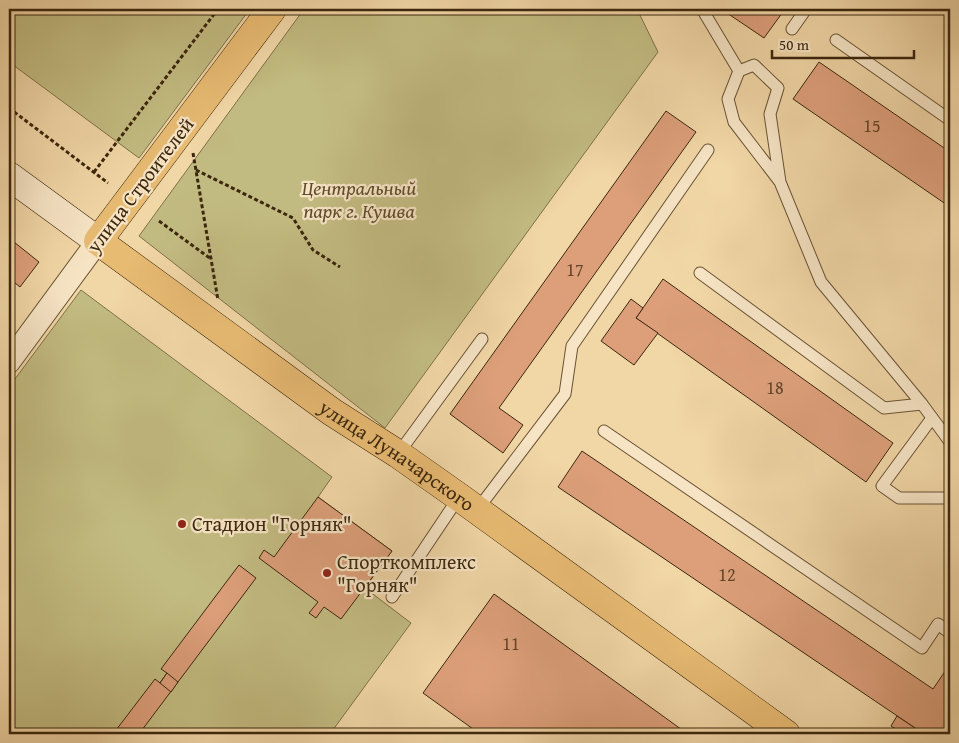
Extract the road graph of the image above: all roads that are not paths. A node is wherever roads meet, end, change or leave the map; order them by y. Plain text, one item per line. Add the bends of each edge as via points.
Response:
1 (272, 9) edge
2 (702, 9) edge
3 (806, 9) edge
4 (792, 29) dead end
5 (836, 40) dead end
6 (739, 71) junction
7 (950, 120) edge
8 (708, 150) dead end
9 (9, 176) edge
10 (780, 182) junction
11 (98, 240) junction
12 (700, 273) dead end
13 (482, 340) dead end
14 (9, 362) edge
15 (922, 404) junction
16 (932, 418) junction
17 (604, 431) dead end
18 (950, 442) edge
19 (398, 454) junction
20 (950, 498) edge
21 (468, 503) junction
22 (392, 597) dead end
23 (950, 633) edge
24 (786, 734) edge

1 - 11 main road, улица Строителей
2 - 6 lane
3 - 4 lane
5 - 7 lane
6 - 10 lane via 728,99 734,122
6 - 10 lane via 754,65 778,88 770,114
8 - 21 lane via 572,346 565,394
9 - 11 main road, улица Луначарского
10 - 15 lane via 820,282
11 - 14 street, улица Строителей
11 - 19 main road, улица Луначарского via 332,412
12 - 15 lane via 884,408
13 - 19 lane
15 - 16 lane
16 - 18 lane
16 - 20 lane via 882,486 900,498
17 - 23 lane via 922,648 938,624
19 - 21 main road, улица Луначарского
21 - 22 lane
21 - 24 main road, улица Луначарского

